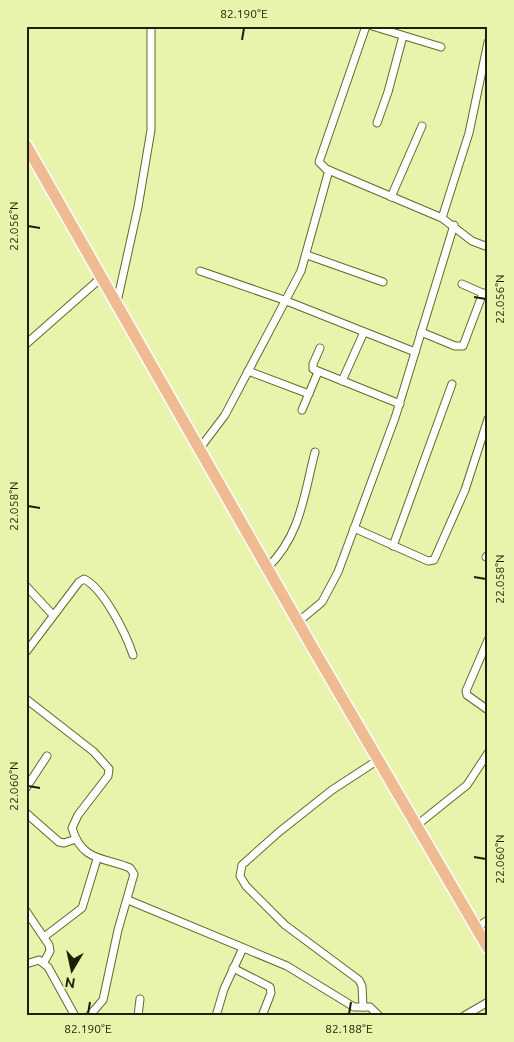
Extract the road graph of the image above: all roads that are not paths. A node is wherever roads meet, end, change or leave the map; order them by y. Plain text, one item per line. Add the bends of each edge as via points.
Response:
1 (151, 26) edge
2 (366, 26) edge
3 (372, 26) edge
4 (403, 36) junction
5 (488, 42) edge
6 (441, 47) dead end
7 (484, 82) edge
8 (377, 123) dead end
9 (422, 126) dead end
10 (26, 145) edge
11 (329, 170) junction
12 (392, 197) junction
13 (442, 218) junction
14 (454, 225) junction
15 (488, 247) edge
16 (307, 255) junction
17 (200, 271) dead end
18 (102, 277) junction
19 (383, 282) dead end
20 (462, 284) dead end
21 (486, 294) edge
22 (284, 300) junction
23 (116, 303) junction
24 (364, 332) junction
25 (421, 332) junction
26 (26, 344) edge
27 (320, 348) dead end
28 (415, 352) junction
29 (248, 371) junction
30 (318, 372) junction
31 (342, 381) junction
32 (452, 384) dead end
33 (309, 394) junction
34 (400, 404) junction
35 (302, 410) dead end
36 (488, 419) edge
37 (200, 448) junction
38 (315, 452) dead end
39 (354, 528) junction
40 (393, 546) junction
41 (268, 566) junction
42 (26, 586) edge
43 (53, 615) junction
44 (298, 622) junction
45 (488, 640) edge
46 (26, 652) edge
47 (133, 655) dead end
48 (26, 700) edge
49 (488, 710) edge
50 (488, 753) edge
51 (47, 756) dead end
52 (378, 760) junction
53 (26, 788) edge
54 (26, 813) edge
55 (416, 825) junction
56 (76, 839) junction
57 (97, 859) junction
58 (128, 900) junction
59 (26, 911) edge
60 (488, 920) edge
61 (476, 928) junction
62 (44, 936) junction
63 (243, 948) junction
64 (488, 948) edge
65 (44, 962) junction
66 (26, 964) edge
67 (233, 968) junction
68 (140, 999) dead end
69 (488, 1002) edge
70 (363, 1007) junction
71 (75, 1016) edge
72 (89, 1016) edge
73 (138, 1016) edge
74 (216, 1016) edge
75 (262, 1016) edge
76 (379, 1016) edge
77 (464, 1016) edge

1 - 23 street via 151,130 138,207
2 - 11 street via 320,157 322,166
3 - 4 street
4 - 6 street
4 - 8 street
5 - 7 street
7 - 13 street
9 - 12 street
10 - 18 main road
11 - 12 street
11 - 16 street
12 - 13 street
13 - 14 street
14 - 15 street via 472,241
14 - 25 street
16 - 19 street
16 - 22 street
17 - 22 street
18 - 23 main road
18 - 26 street
20 - 21 street
21 - 25 street via 463,346 455,346
22 - 24 street
22 - 29 street
23 - 37 main road
24 - 28 street
24 - 31 street
25 - 28 street
27 - 30 street via 312,367
28 - 34 street
29 - 33 street
29 - 37 street via 225,415
30 - 31 street
30 - 33 street
31 - 34 street
32 - 40 street
33 - 35 street
34 - 39 street
36 - 40 street via 465,490 436,557 428,561
37 - 41 main road
38 - 41 street via 292,537
39 - 40 street
39 - 44 street via 328,594
41 - 44 main road
42 - 43 street
43 - 46 street
43 - 47 street via 81,579 87,580 122,625
44 - 52 main road
45 - 49 street via 466,691
48 - 56 street via 94,752 109,769 108,776 72,824
50 - 55 street via 466,784
51 - 53 street
52 - 55 main road
52 - 70 street via 332,790 279,832 242,865 240,876 285,926 359,980
54 - 56 street via 59,842
55 - 61 main road
56 - 57 street
57 - 58 street via 122,864 133,870
57 - 62 street via 82,908
58 - 63 street
58 - 72 street via 103,1000
59 - 62 street
60 - 61 street
61 - 64 main road
62 - 65 street via 50,951
63 - 67 street
63 - 70 street via 287,966 354,1007
65 - 66 street via 33,960
65 - 71 street
67 - 74 street
67 - 75 street via 270,987 271,993
68 - 73 street
69 - 77 street
70 - 76 street via 374,1010

